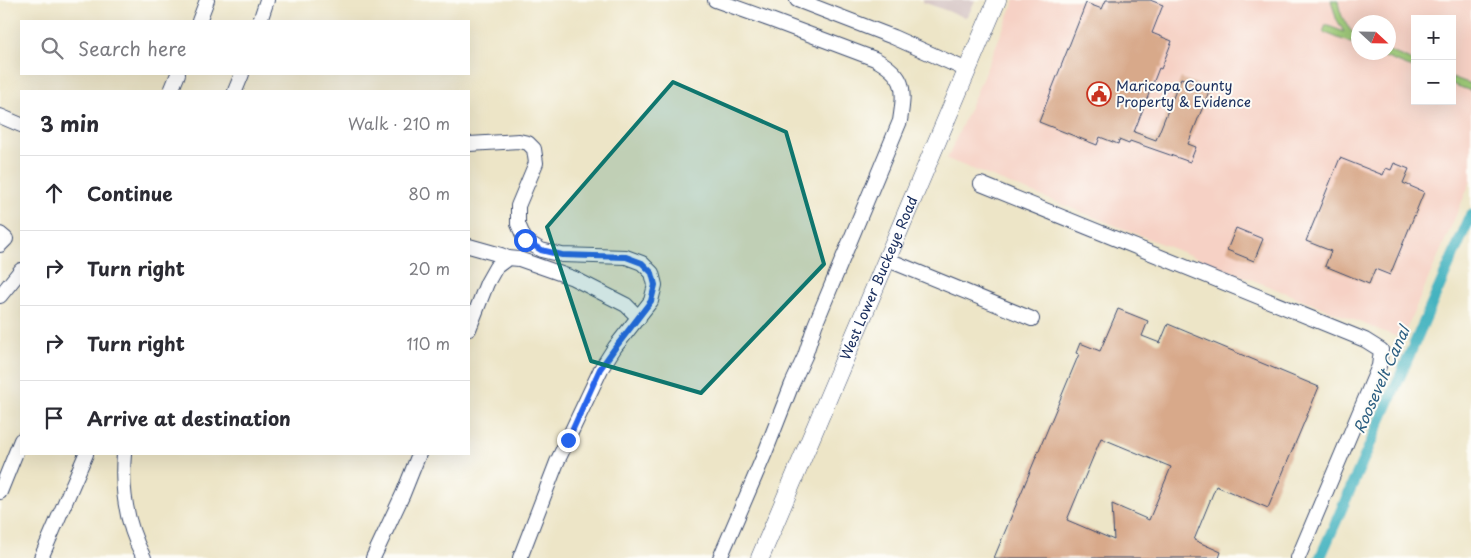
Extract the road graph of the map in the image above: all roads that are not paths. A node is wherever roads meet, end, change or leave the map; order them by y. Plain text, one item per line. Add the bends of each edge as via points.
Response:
1 (207, 0) edge
2 (267, 0) edge
3 (715, 0) edge
4 (797, 0) edge
5 (997, 0) edge
6 (199, 20) edge
7 (260, 20) edge
8 (967, 70) junction
9 (178, 75) edge
10 (242, 75) edge
11 (171, 90) edge
12 (235, 90) edge
13 (0, 116) edge
14 (20, 125) edge
15 (470, 144) edge
16 (981, 184) dead end
17 (470, 246) edge
18 (508, 258) junction
19 (886, 259) junction
20 (20, 271) edge
21 (0, 296) edge
22 (639, 318) junction
23 (1032, 319) dead end
24 (470, 326) edge
25 (20, 442) edge
26 (86, 455) edge
27 (124, 455) edge
28 (419, 455) edge
29 (0, 492) edge
30 (41, 558) edge
31 (144, 558) edge
32 (373, 558) edge
33 (520, 558) edge
34 (720, 558) edge
35 (760, 558) edge
36 (1298, 558) edge

1 - 6 lane
2 - 7 lane
3 - 34 lane via 875,59 890,68 900,80 903,100 900,121 815,325 806,356
4 - 8 lane via 894,37
5 - 8 main road, West Lower Buckeye Road
8 - 19 main road, West Lower Buckeye Road
9 - 11 lane
10 - 12 lane
13 - 14 lane
15 - 22 lane via 519,141 534,149 536,164 518,206 518,224 525,240 541,250 562,255 626,257 642,263 652,273 655,285 651,301
16 - 36 lane via 1365,340 1381,350 1379,366
17 - 18 lane
18 - 22 lane via 573,278 626,305
18 - 24 lane via 496,267 487,283
19 - 23 lane
19 - 35 main road, West Lower Buckeye Road
20 - 21 lane
22 - 33 lane via 600,369 557,462
25 - 29 lane
26 - 30 lane
27 - 31 lane via 122,472 128,515
28 - 32 lane

